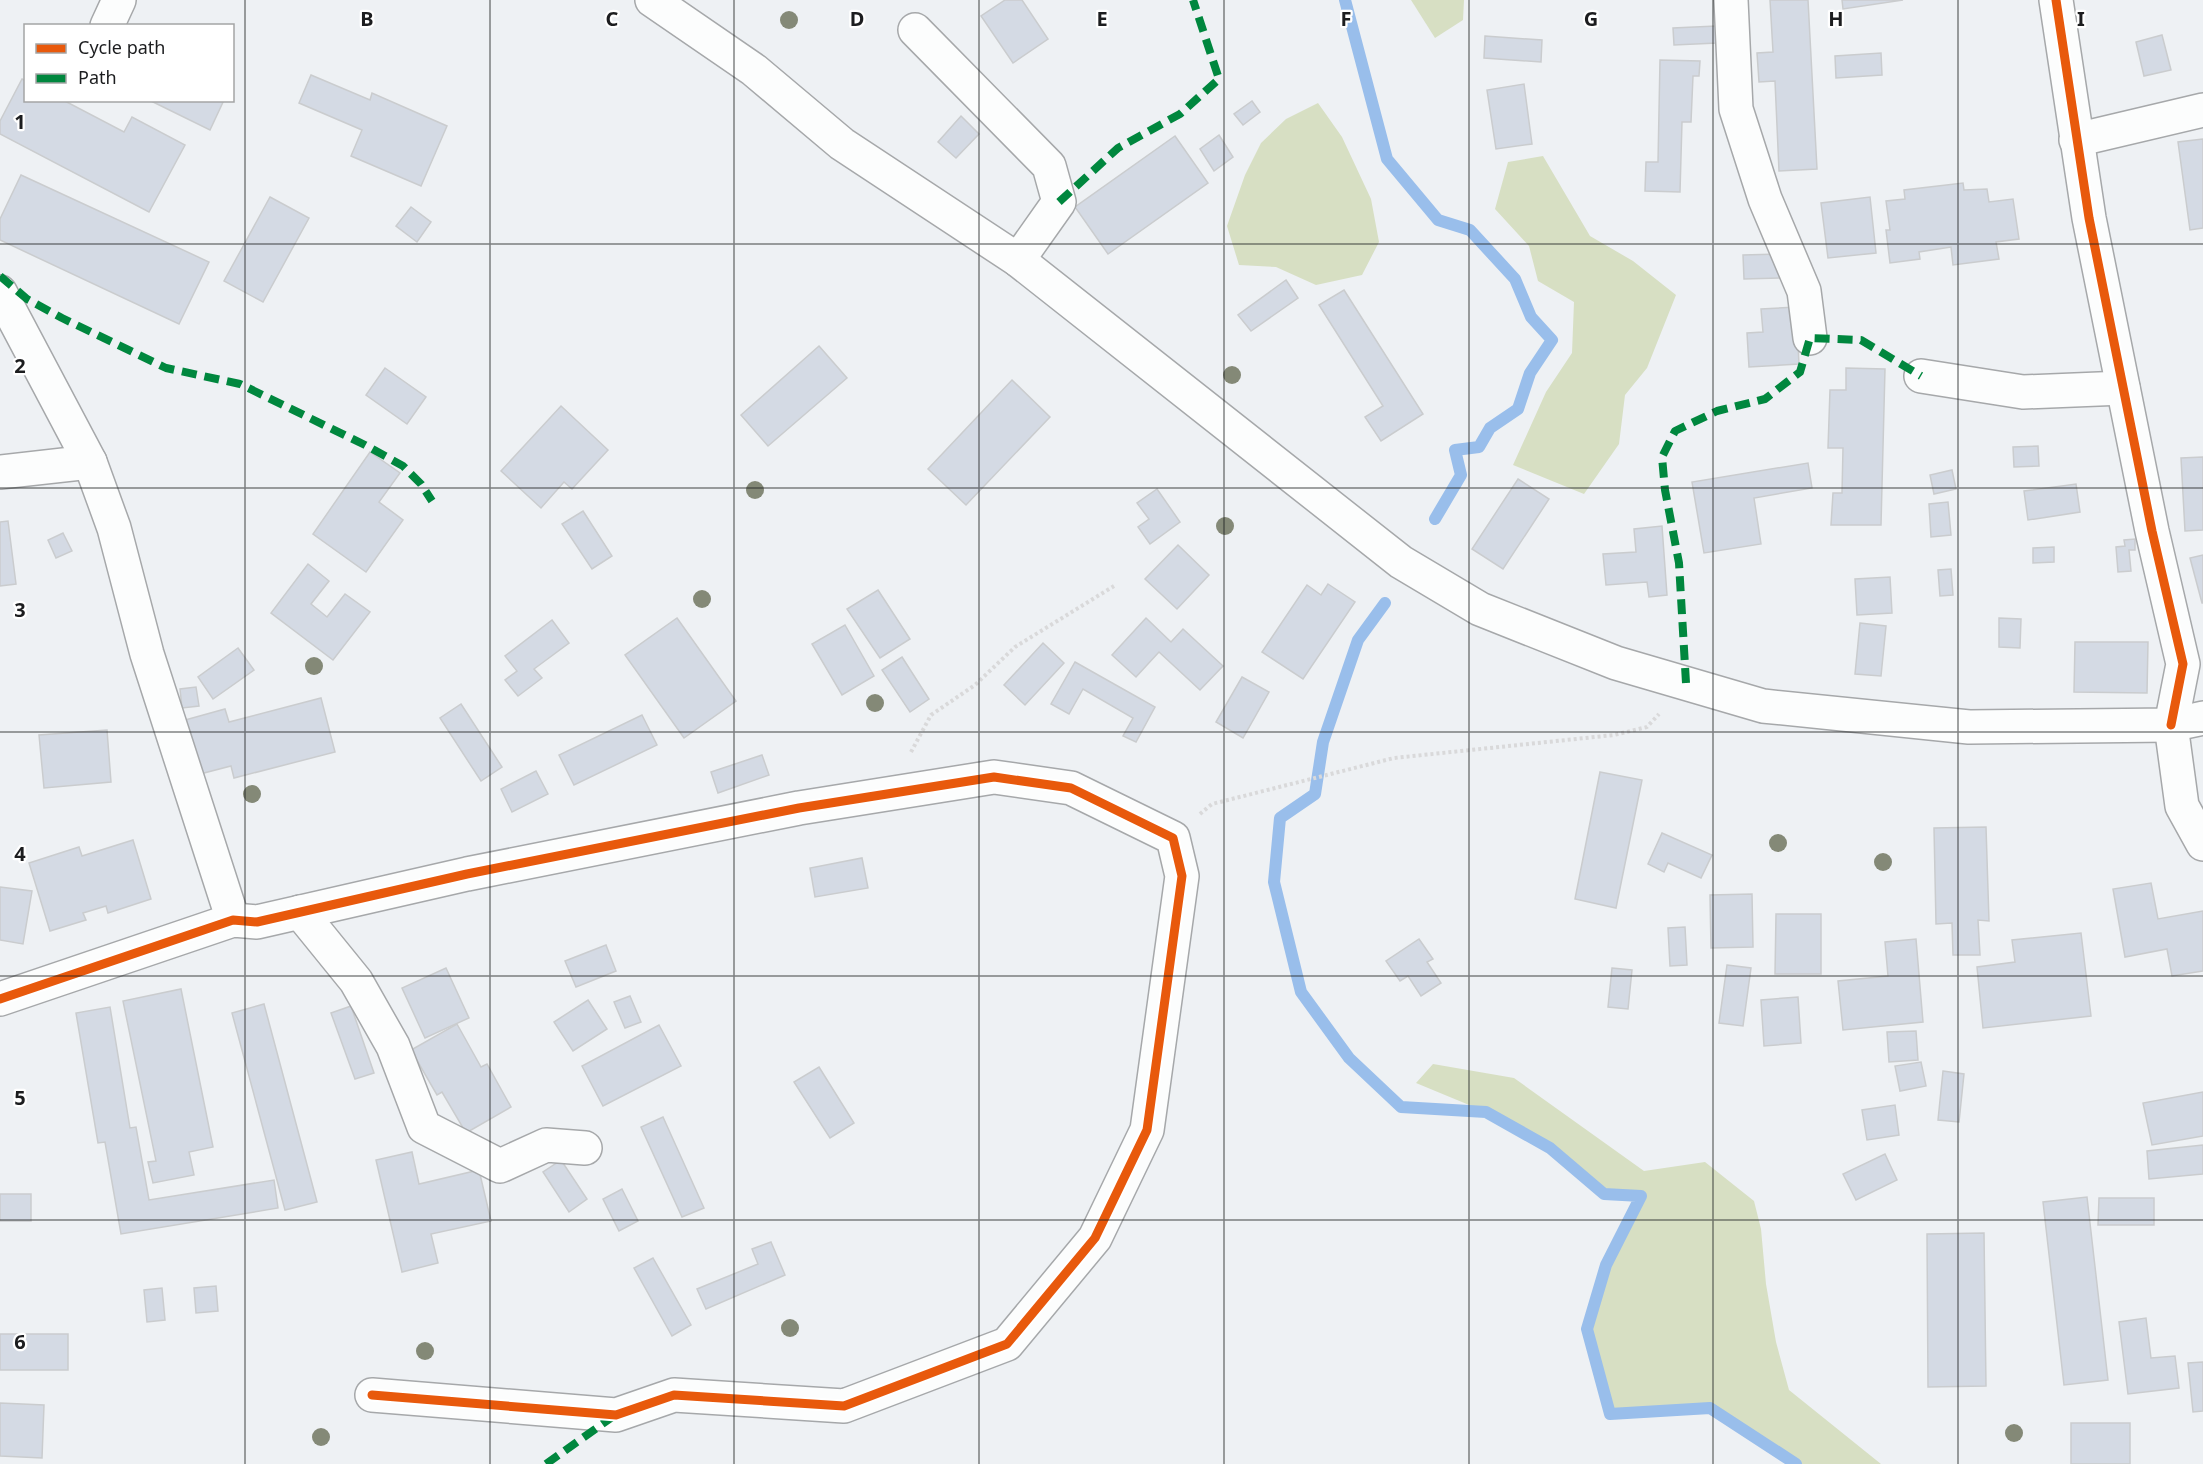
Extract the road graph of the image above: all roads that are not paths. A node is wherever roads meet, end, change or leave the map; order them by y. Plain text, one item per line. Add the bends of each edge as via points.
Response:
1 (119, 0) edge
2 (652, 0) edge
3 (1731, 0) edge
4 (2056, 0) edge
5 (108, 24) edge
6 (915, 30) dead end
7 (2203, 110) edge
8 (2076, 140) junction
9 (1018, 260) junction
10 (0, 292) edge
11 (1810, 338) dead end
12 (1921, 376) dead end
13 (2123, 387) junction
14 (90, 462) junction
15 (0, 472) edge
16 (2203, 718) edge
17 (2171, 726) junction
18 (2203, 844) edge
19 (300, 912) junction
20 (233, 920) junction
21 (0, 999) edge
22 (585, 1148) dead end
23 (372, 1395) dead end

1 - 5 street
2 - 9 street via 754,69 842,144
3 - 11 street via 1736,110 1766,199 1804,291
4 - 8 street
6 - 9 street via 1049,166 1059,202
7 - 8 street
8 - 13 street
9 - 17 street via 1401,562 1480,609 1616,663 1763,706 1969,727
10 - 14 street
12 - 13 street via 2023,392
13 - 17 street via 2183,664
14 - 15 street
14 - 20 street via 114,528 147,654
16 - 17 street
17 - 18 street via 2182,806
19 - 20 street via 257,922
19 - 22 street via 356,981 393,1046 424,1127 500,1166 546,1145
19 - 23 street via 467,874 799,808 994,777 1071,788 1173,838 1182,876 1148,1130 1095,1238 1008,1344 844,1406 674,1395 616,1415
20 - 21 street

